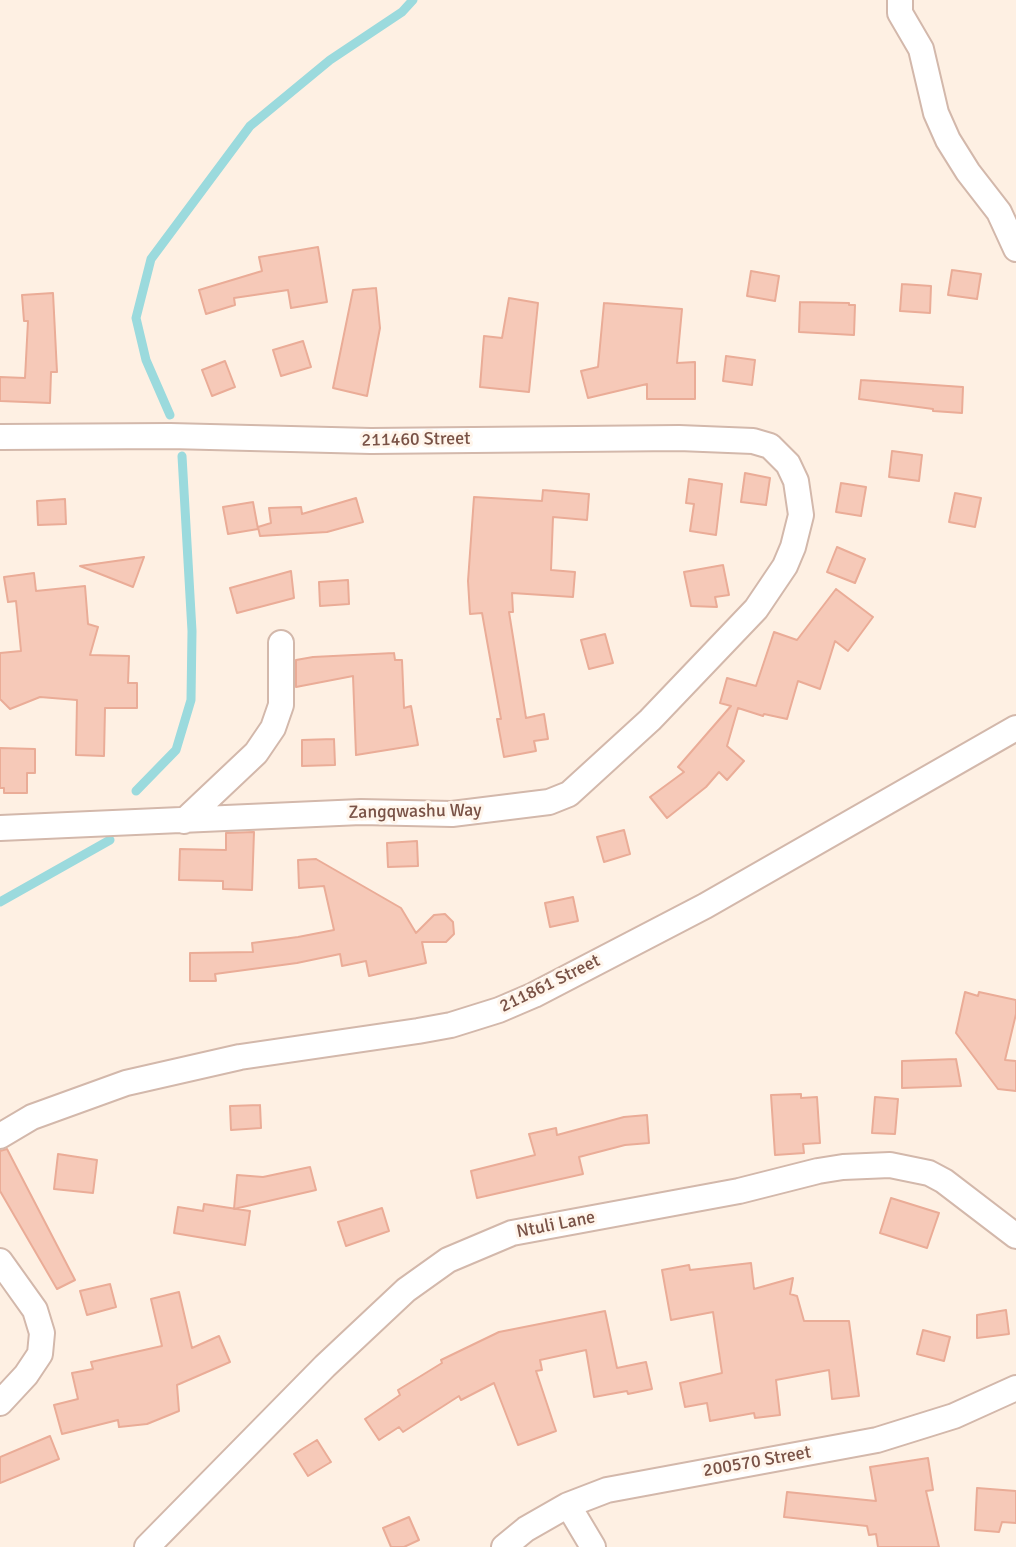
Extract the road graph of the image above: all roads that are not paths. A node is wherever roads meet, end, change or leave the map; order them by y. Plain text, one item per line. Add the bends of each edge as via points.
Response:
1 (900, 0) edge
2 (1016, 249) edge
3 (0, 437) edge
4 (800, 498) joint
5 (281, 642) dead end
6 (1016, 728) edge
7 (184, 821) junction
8 (0, 828) edge
9 (0, 1136) edge
10 (1016, 1236) edge
11 (0, 1261) edge
12 (1016, 1388) edge
13 (0, 1403) edge
14 (568, 1505) junction
15 (148, 1547) edge
16 (504, 1547) edge
17 (593, 1547) edge

1 - 2 street via 900,13 921,49 944,131 999,212
3 - 4 street, 211460 Street via 753,441 780,454
4 - 7 street, Zangqwashu Way via 793,547 756,609 650,720 569,794 549,802 452,814 361,812
5 - 7 street via 281,705 273,727 256,753
6 - 9 street, 211861 Street via 705,906 499,1010 429,1029 240,1058 126,1083 32,1117
7 - 8 street, Zangqwashu Way
10 - 15 street, Ntuli Lane via 944,1181 890,1165 830,1169 739,1191 512,1233 448,1260 406,1290
11 - 13 street via 35,1310 42,1333 40,1354
12 - 14 street, 200570 Street via 954,1416 877,1440 632,1484
14 - 16 street, 200570 Street
14 - 17 street

